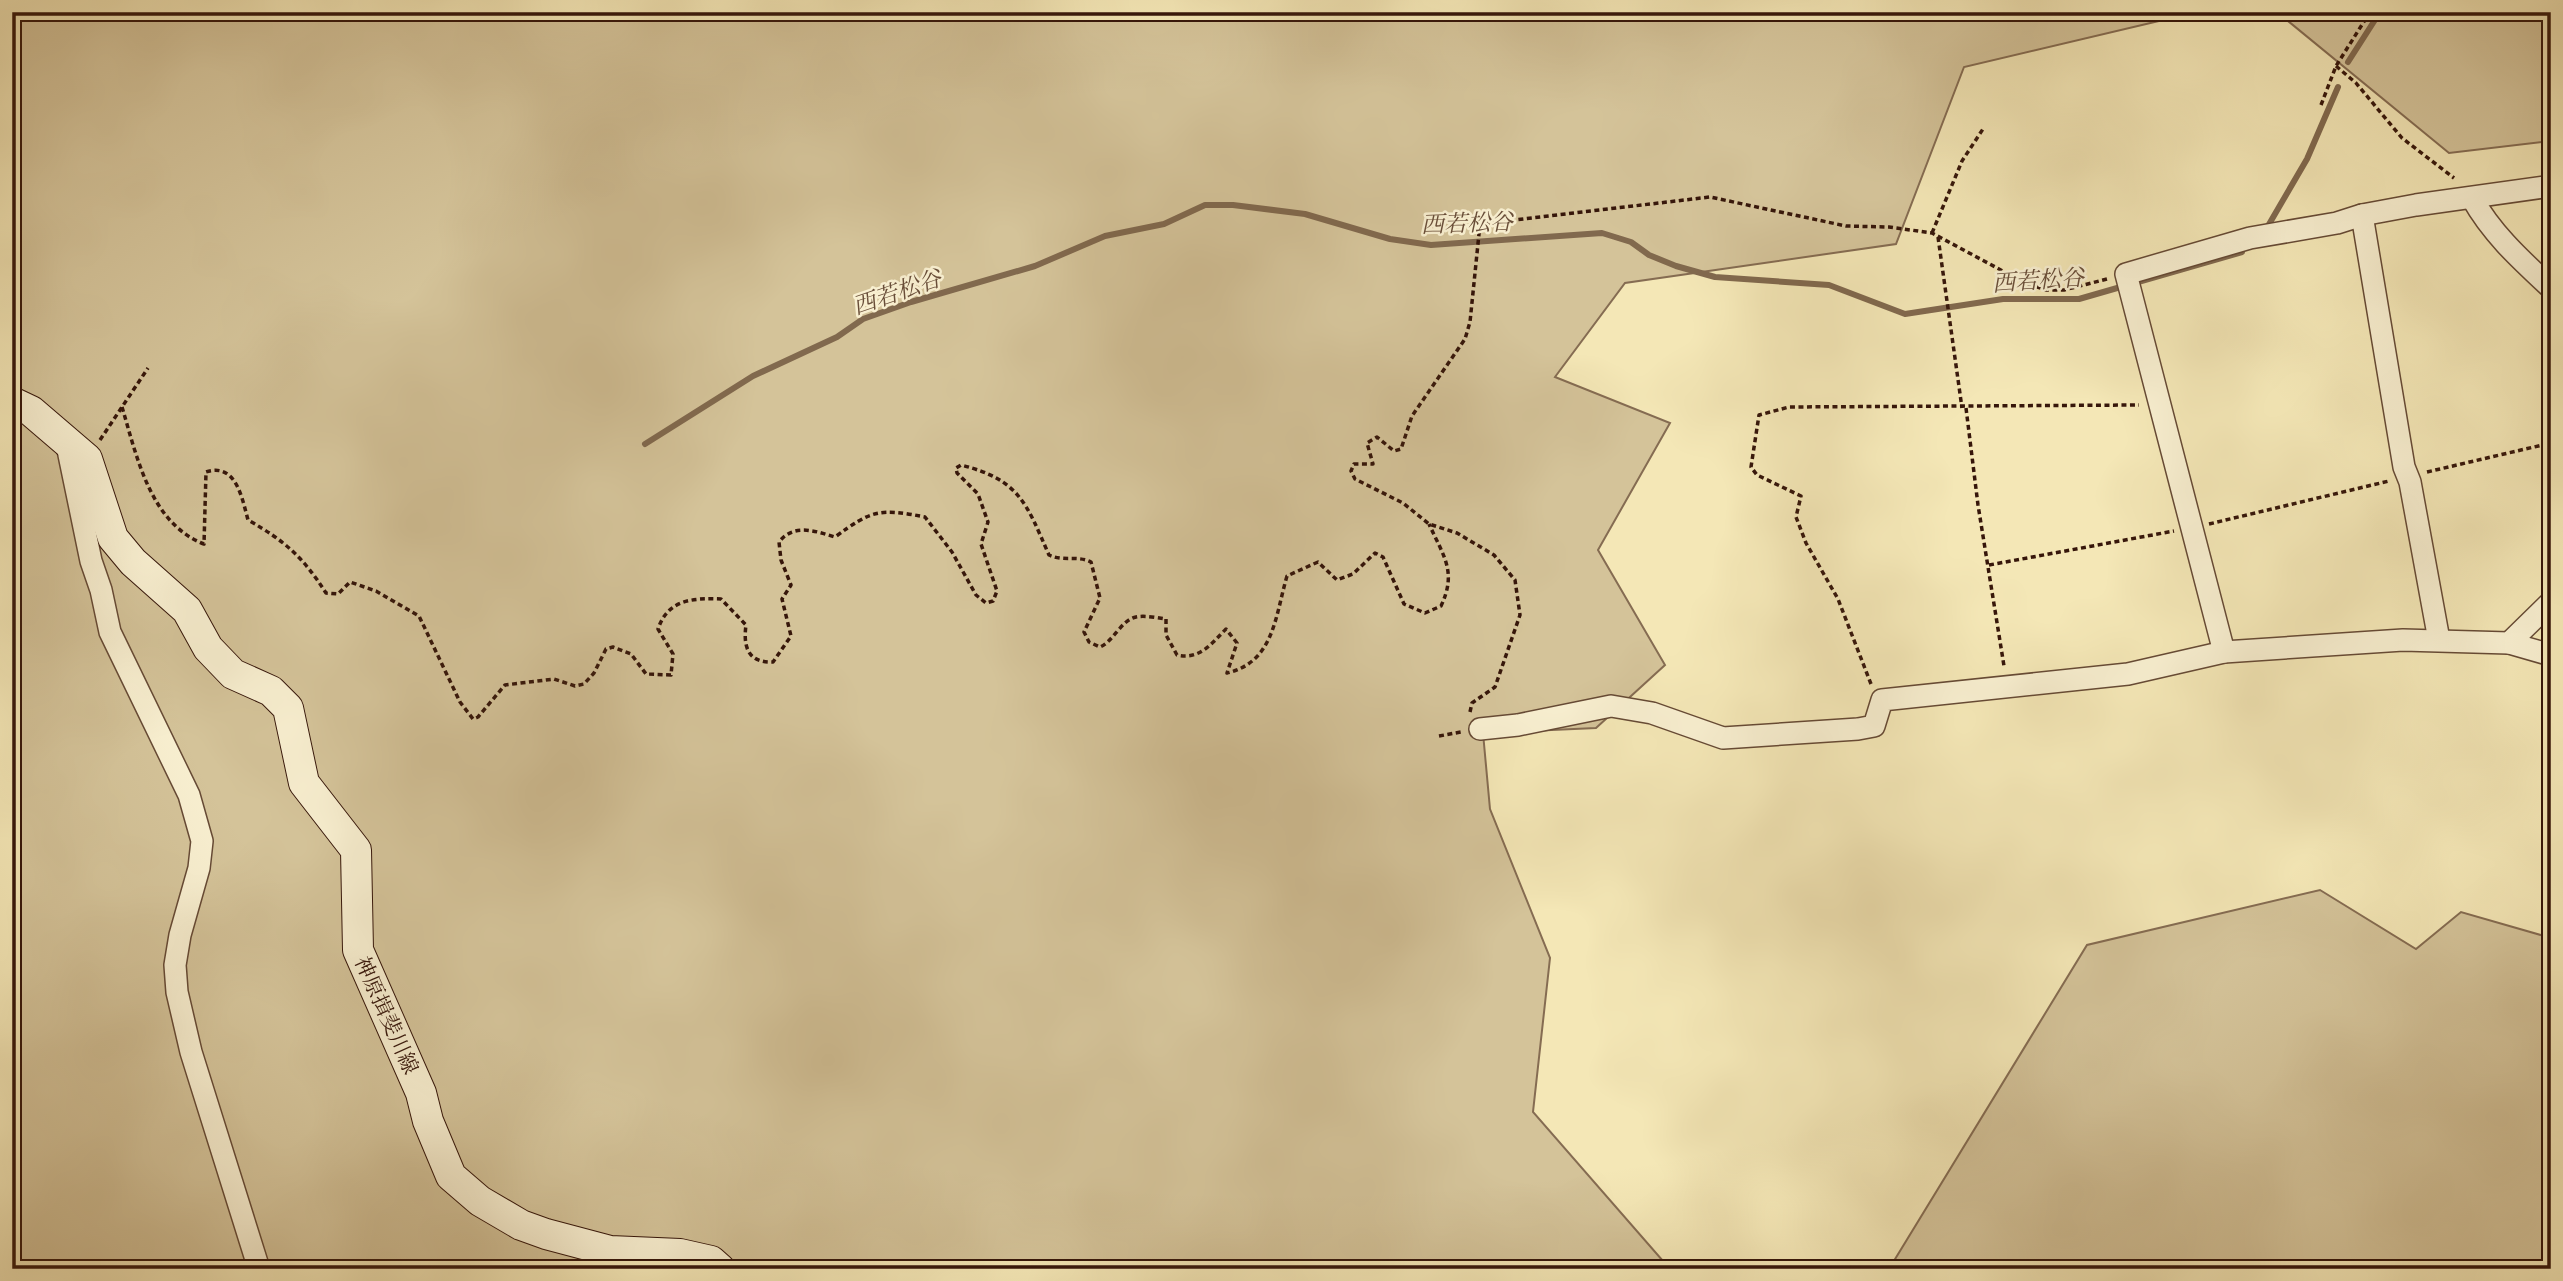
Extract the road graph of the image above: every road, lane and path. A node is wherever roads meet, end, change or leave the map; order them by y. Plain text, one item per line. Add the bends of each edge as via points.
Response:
1 (2370, 12) edge
2 (2336, 66) junction
3 (2321, 105) dead end
4 (1983, 129) dead end
5 (2551, 186) edge
6 (2472, 198) junction
7 (2362, 215) junction
8 (1931, 233) junction
9 (1938, 236) junction
10 (2126, 274) junction
11 (2551, 288) edge
12 (148, 368) dead end
13 (12, 402) edge
14 (2157, 404) junction
15 (122, 407) junction
16 (1964, 408) junction
17 (2551, 443) edge
18 (77, 452) junction
19 (2408, 477) junction
20 (1429, 524) junction
21 (2190, 528) junction
22 (1989, 565) junction
23 (2551, 602) edge
24 (2439, 640) junction
25 (2509, 643) junction
26 (2224, 652) junction
27 (2551, 655) edge
28 (2007, 686) junction
29 (1882, 700) junction
30 (1480, 729) junction
31 (1439, 736) dead end
32 (259, 1269) edge
33 (719, 1269) edge

1 - 2 path
2 - 3 path
2 - 6 path via 2402,138 2446,170
4 - 8 path via 1962,161
5 - 6 street
6 - 7 street
6 - 11 street via 2506,246
7 - 10 street via 2238,241
7 - 19 street
8 - 9 path
8 - 20 path via 1846,226 1710,197 1480,224 1465,339 1412,416 1401,449 1394,451 1377,437 1367,443 1373,464 1360,461 1351,471 1355,479 1403,503
9 - 10 path via 2025,284 2046,290 2064,290
9 - 16 path
10 - 14 street
12 - 15 path
13 - 18 main road, 神原揖斐川線 via 31,411
14 - 16 path
14 - 21 street
15 - 18 path
15 - 20 path via 154,497 186,537 204,544 206,472 225,471 238,486 248,520 285,541 326,593 338,594 350,582 419,616 460,702 473,719 505,685 554,679 584,684 606,649 612,647 631,654 646,674 671,675 673,654 659,629 663,615 671,606 694,598 721,599 746,625 743,643 747,653 761,663 773,662 791,636 782,599 791,584 780,560 779,542 803,528 835,537 872,512 925,517 976,595 986,603 993,601 997,591 981,544 988,522 978,494 957,473 961,465 991,473 1013,487 1049,555 1091,562 1100,598 1084,632 1089,642 1100,647 1109,643 1135,617 1166,619 1166,635 1177,655 1188,657 1200,654 1226,629 1237,643 1227,673 1244,669 1267,647 1287,576 1318,562 1337,580 1353,574 1375,553 1383,557 1404,604 1425,613 1441,606 1450,589 1451,573
16 - 22 path
16 - 29 path via 1789,407 1759,415 1751,467 1757,475 1801,496 1796,517 1806,543 1838,599 1872,687
17 - 19 path
18 - 32 street via 91,561 110,632 189,795 202,841 200,868 175,965 177,992 191,1052
18 - 33 main road, 神原揖斐川線 via 113,538 187,610 208,648 233,674 271,691 288,708 304,783 356,850 358,950 422,1093 428,1121 451,1176 480,1201 546,1234 610,1251 680,1254 710,1261
19 - 21 path
19 - 24 street
20 - 30 path via 1457,533 1494,555 1515,580 1520,596 1520,615 1495,687 1472,703 1472,721
21 - 22 path
21 - 26 street
22 - 28 path
23 - 25 street
24 - 25 street
24 - 26 street
25 - 27 street
26 - 28 street via 2128,674
28 - 29 street
29 - 30 street via 1874,726 1737,739 1653,713 1611,706
30 - 31 path

